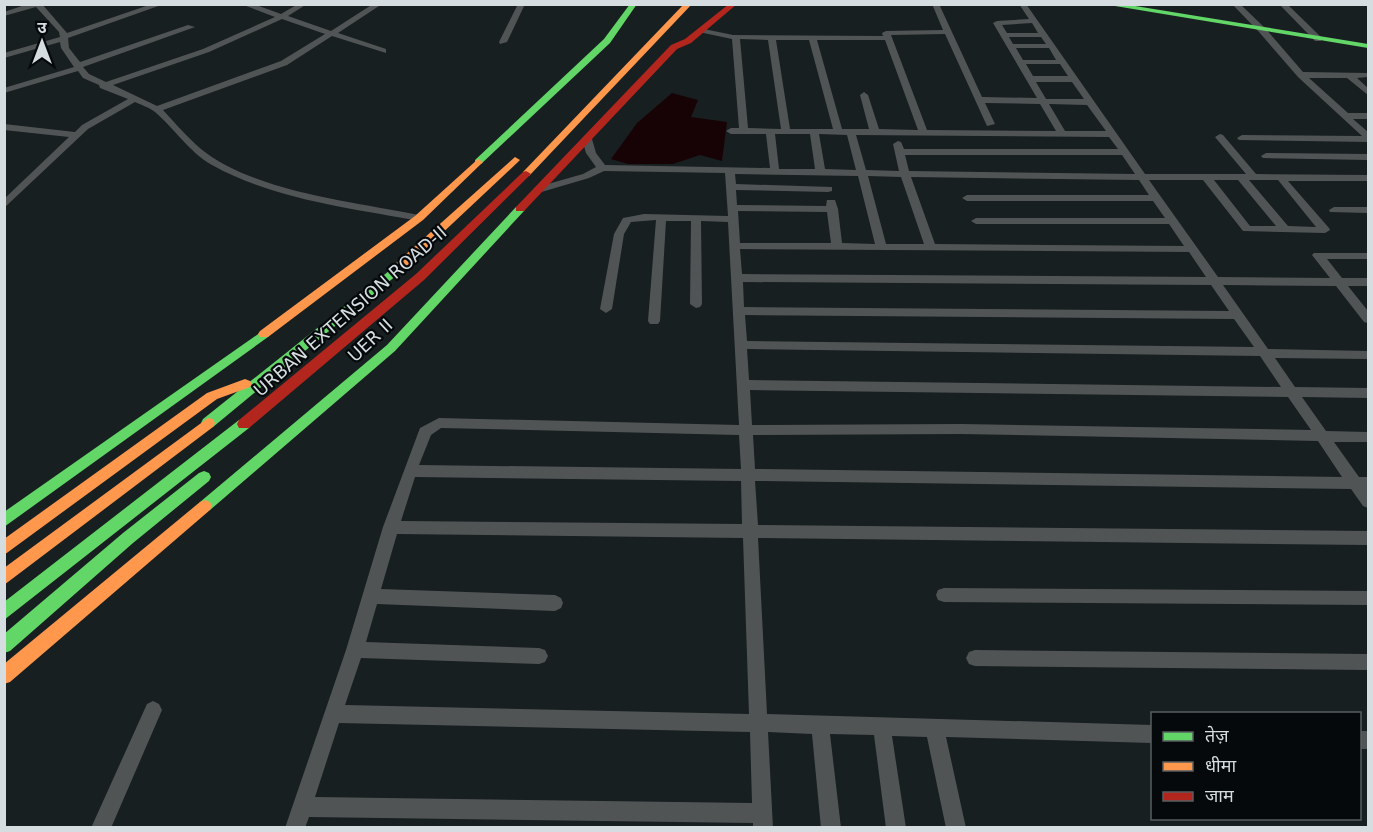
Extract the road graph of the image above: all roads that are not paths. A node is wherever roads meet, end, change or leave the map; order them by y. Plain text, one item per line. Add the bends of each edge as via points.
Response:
1 (160, 4) edge
2 (244, 4) edge
3 (304, 4) edge
4 (379, 4) edge
5 (522, 4) edge
6 (634, 4) edge
7 (643, 4) edge
8 (673, 4) edge
9 (689, 4) edge
10 (722, 4) edge
11 (734, 4) edge
12 (935, 4) edge
13 (1022, 4) edge
14 (1106, 4) edge
15 (1131, 4) edge
16 (1235, 4) edge
17 (1282, 4) edge
18 (1150, 8) edge
19 (4, 14) edge
20 (282, 18) junction
21 (1034, 21) junction
22 (191, 27) dead end
23 (1259, 28) junction
24 (702, 30) junction
25 (946, 32) junction
26 (330, 34) junction
27 (1004, 35) junction
28 (1044, 35) junction
29 (772, 37) junction
30 (812, 37) junction
31 (1316, 37) junction
32 (64, 38) junction
33 (736, 38) junction
34 (888, 38) junction
35 (608, 41) junction
36 (503, 42) dead end
37 (1368, 44) edge
38 (1011, 46) junction
39 (1052, 46) junction
40 (674, 47) junction
41 (383, 51) dead end
42 (4, 56) edge
43 (1020, 62) junction
44 (1063, 63) junction
45 (78, 67) junction
46 (1301, 75) junction
47 (1349, 75) junction
48 (1368, 75) edge
49 (1031, 79) junction
50 (1075, 79) junction
51 (103, 86) junction
52 (590, 87) dead end
53 (4, 91) edge
54 (1368, 92) edge
55 (864, 94) dead end
56 (135, 98) junction
57 (980, 100) junction
58 (1044, 101) junction
59 (1091, 102) junction
60 (157, 109) junction
61 (1346, 116) junction
62 (1368, 117) edge
63 (990, 124) dead end
64 (4, 127) edge
65 (731, 131) dead end
66 (744, 131) junction
67 (770, 131) junction
68 (786, 131) junction
69 (814, 132) junction
70 (838, 132) junction
71 (851, 132) junction
72 (875, 133) junction
73 (895, 133) junction
74 (924, 133) junction
75 (1113, 134) junction
76 (77, 135) junction
77 (1063, 135) junction
78 (1220, 137) dead end
79 (1242, 138) dead end
80 (1368, 138) edge
81 (587, 139) junction
82 (900, 152) junction
83 (1125, 152) junction
84 (523, 153) dead end
85 (1266, 156) dead end
86 (1368, 157) edge
87 (602, 168) junction
88 (730, 171) junction
89 (775, 173) junction
90 (823, 173) junction
91 (862, 174) junction
92 (905, 174) junction
93 (1142, 177) junction
94 (1206, 177) junction
95 (1241, 177) junction
96 (1254, 177) junction
97 (1280, 177) junction
98 (1368, 178) edge
99 (732, 187) junction
100 (828, 189) junction
101 (538, 190) junction
102 (967, 198) dead end
103 (1156, 198) junction
104 (4, 205) edge
105 (833, 209) junction
106 (1334, 210) dead end
107 (1368, 210) edge
108 (734, 213) junction
109 (661, 217) junction
110 (419, 218) junction
111 (696, 218) junction
112 (976, 221) dead end
113 (1174, 221) junction
114 (1285, 230) junction
115 (736, 246) junction
116 (837, 247) junction
117 (931, 247) junction
118 (882, 248) junction
119 (1193, 249) junction
120 (1368, 256) edge
121 (736, 278) junction
122 (1214, 279) junction
123 (1337, 282) junction
124 (1368, 282) edge
125 (696, 304) dead end
126 (606, 309) dead end
127 (738, 311) junction
128 (1239, 315) junction
129 (1368, 320) edge
130 (654, 321) dead end
131 (741, 345) junction
132 (1264, 352) junction
133 (1368, 355) edge
134 (271, 375) junction
135 (294, 385) junction
136 (743, 385) junction
137 (1291, 392) junction
138 (1368, 393) edge
139 (260, 428) dead end
140 (746, 430) junction
141 (1321, 435) junction
142 (1368, 437) edge
143 (218, 466) dead end
144 (410, 471) junction
145 (746, 476) junction
146 (1361, 482) edge
147 (1368, 502) edge
148 (4, 521) edge
149 (391, 526) junction
150 (749, 532) junction
151 (1368, 538) edge
152 (4, 548) edge
153 (4, 578) edge
154 (944, 595) dead end
155 (372, 596) junction
156 (1368, 598) edge
157 (555, 603) dead end
158 (4, 612) edge
159 (4, 645) edge
160 (355, 650) junction
161 (539, 656) dead end
162 (975, 658) dead end
163 (1368, 662) edge
164 (4, 676) edge
165 (153, 710) dead end
166 (334, 714) junction
167 (760, 724) junction
168 (820, 725) junction
169 (882, 727) junction
170 (935, 729) junction
171 (1151, 734) edge
172 (301, 807) junction
173 (763, 820) edge
174 (101, 828) edge
175 (295, 828) edge
176 (831, 828) edge
177 (896, 828) edge
178 (956, 828) edge

1 - 32 street
2 - 20 street
3 - 20 street
4 - 26 street
5 - 36 street
6 - 35 main road
7 - 35 main road via 624,29
8 - 52 main road
9 - 135 main road, URBAN EXTENSION ROAD-II via 499,201 381,313
10 - 40 main road via 692,26
11 - 24 main road, UER II
12 - 25 street
13 - 21 street
14 - 18 main road
15 - 18 main road
16 - 23 street
17 - 31 street
18 - 23 main road
19 - 32 street via 38,4
20 - 26 street
20 - 51 street via 213,48
21 - 27 street via 997,22
21 - 28 street
22 - 45 street
23 - 31 main road
23 - 46 street
24 - 33 street
24 - 40 main road, UER II
25 - 34 street via 890,31 886,33
25 - 57 street
26 - 41 street
26 - 60 street via 275,66
27 - 28 street
27 - 38 street
28 - 39 street
29 - 30 street
29 - 33 street
29 - 68 street
30 - 34 street
30 - 70 street
31 - 37 main road
32 - 42 street
32 - 45 street via 65,48
33 - 66 street
34 - 74 street
35 - 110 main road
38 - 39 street
38 - 43 street
39 - 44 street
40 - 81 main road, UER II
43 - 44 street
43 - 49 street
44 - 50 street
45 - 51 street
45 - 53 street
46 - 47 street
46 - 61 street
47 - 48 street
47 - 54 street
49 - 50 street
49 - 58 street
50 - 59 street
51 - 56 street
55 - 72 street
56 - 60 street
56 - 76 street via 96,119
57 - 58 street
57 - 63 street
58 - 59 street
58 - 77 street
59 - 75 street
60 - 110 street via 198,151 261,184
61 - 62 street
61 - 80 street
64 - 76 street
65 - 66 street
66 - 67 street
67 - 68 street
67 - 89 street
68 - 69 street
69 - 70 street
69 - 90 street
70 - 71 street
71 - 72 street
71 - 91 street
72 - 73 street
73 - 74 street
73 - 82 street
74 - 77 street
75 - 77 street
75 - 83 street
76 - 104 street
78 - 96 street
79 - 80 street
81 - 87 street
81 - 101 main road, UER II
82 - 83 street
82 - 92 street
83 - 93 street
84 - 134 main road, URBAN EXTENSION ROAD-II via 429,244
85 - 86 street
87 - 88 street
87 - 101 street
88 - 89 street
88 - 99 street
89 - 90 street
90 - 91 street
90 - 100 street
91 - 92 street
91 - 118 street
92 - 93 street
92 - 117 street
93 - 94 street
93 - 103 street
94 - 95 street
94 - 114 street via 1247,229
95 - 96 street
95 - 114 street
96 - 97 street
97 - 98 street
97 - 114 street via 1325,229
99 - 100 street
99 - 108 street
100 - 105 street
101 - 164 main road, UER II via 391,348
102 - 103 street
103 - 113 street
105 - 108 street
105 - 116 street
106 - 107 street
108 - 111 street
108 - 115 street
109 - 111 street
109 - 126 street via 634,218 622,224
109 - 130 street
110 - 148 main road via 188,391
111 - 125 street
112 - 113 street
113 - 119 street
115 - 116 street
115 - 121 street
116 - 118 street
117 - 118 street
117 - 119 street
119 - 122 street
120 - 123 street via 1318,255
121 - 122 street
121 - 127 street
122 - 123 street
122 - 128 street
123 - 124 street
123 - 129 street
127 - 128 street
127 - 131 street
128 - 132 street
131 - 132 street
131 - 136 street
132 - 133 street
132 - 137 street
134 - 152 main road via 212,396
134 - 153 main road, URBAN EXTENSION ROAD-II
135 - 139 main road
135 - 158 main road, URBAN EXTENSION ROAD-II
136 - 137 street
136 - 140 street
137 - 138 street
137 - 141 street
140 - 141 street
140 - 144 street via 447,422 425,432
140 - 145 street
141 - 142 street
141 - 146 street
143 - 159 main road
144 - 145 street
144 - 149 street
145 - 146 street
145 - 150 street
146 - 147 street
149 - 150 street
149 - 155 street
150 - 151 street
150 - 167 street
154 - 156 street
155 - 157 street
155 - 160 street
160 - 161 street
160 - 166 street
162 - 163 street
165 - 174 street
166 - 167 street
166 - 172 street
167 - 168 street
167 - 173 street
168 - 169 street
168 - 176 street
169 - 170 street
169 - 177 street
170 - 171 street
170 - 178 street
172 - 173 street
172 - 175 street

